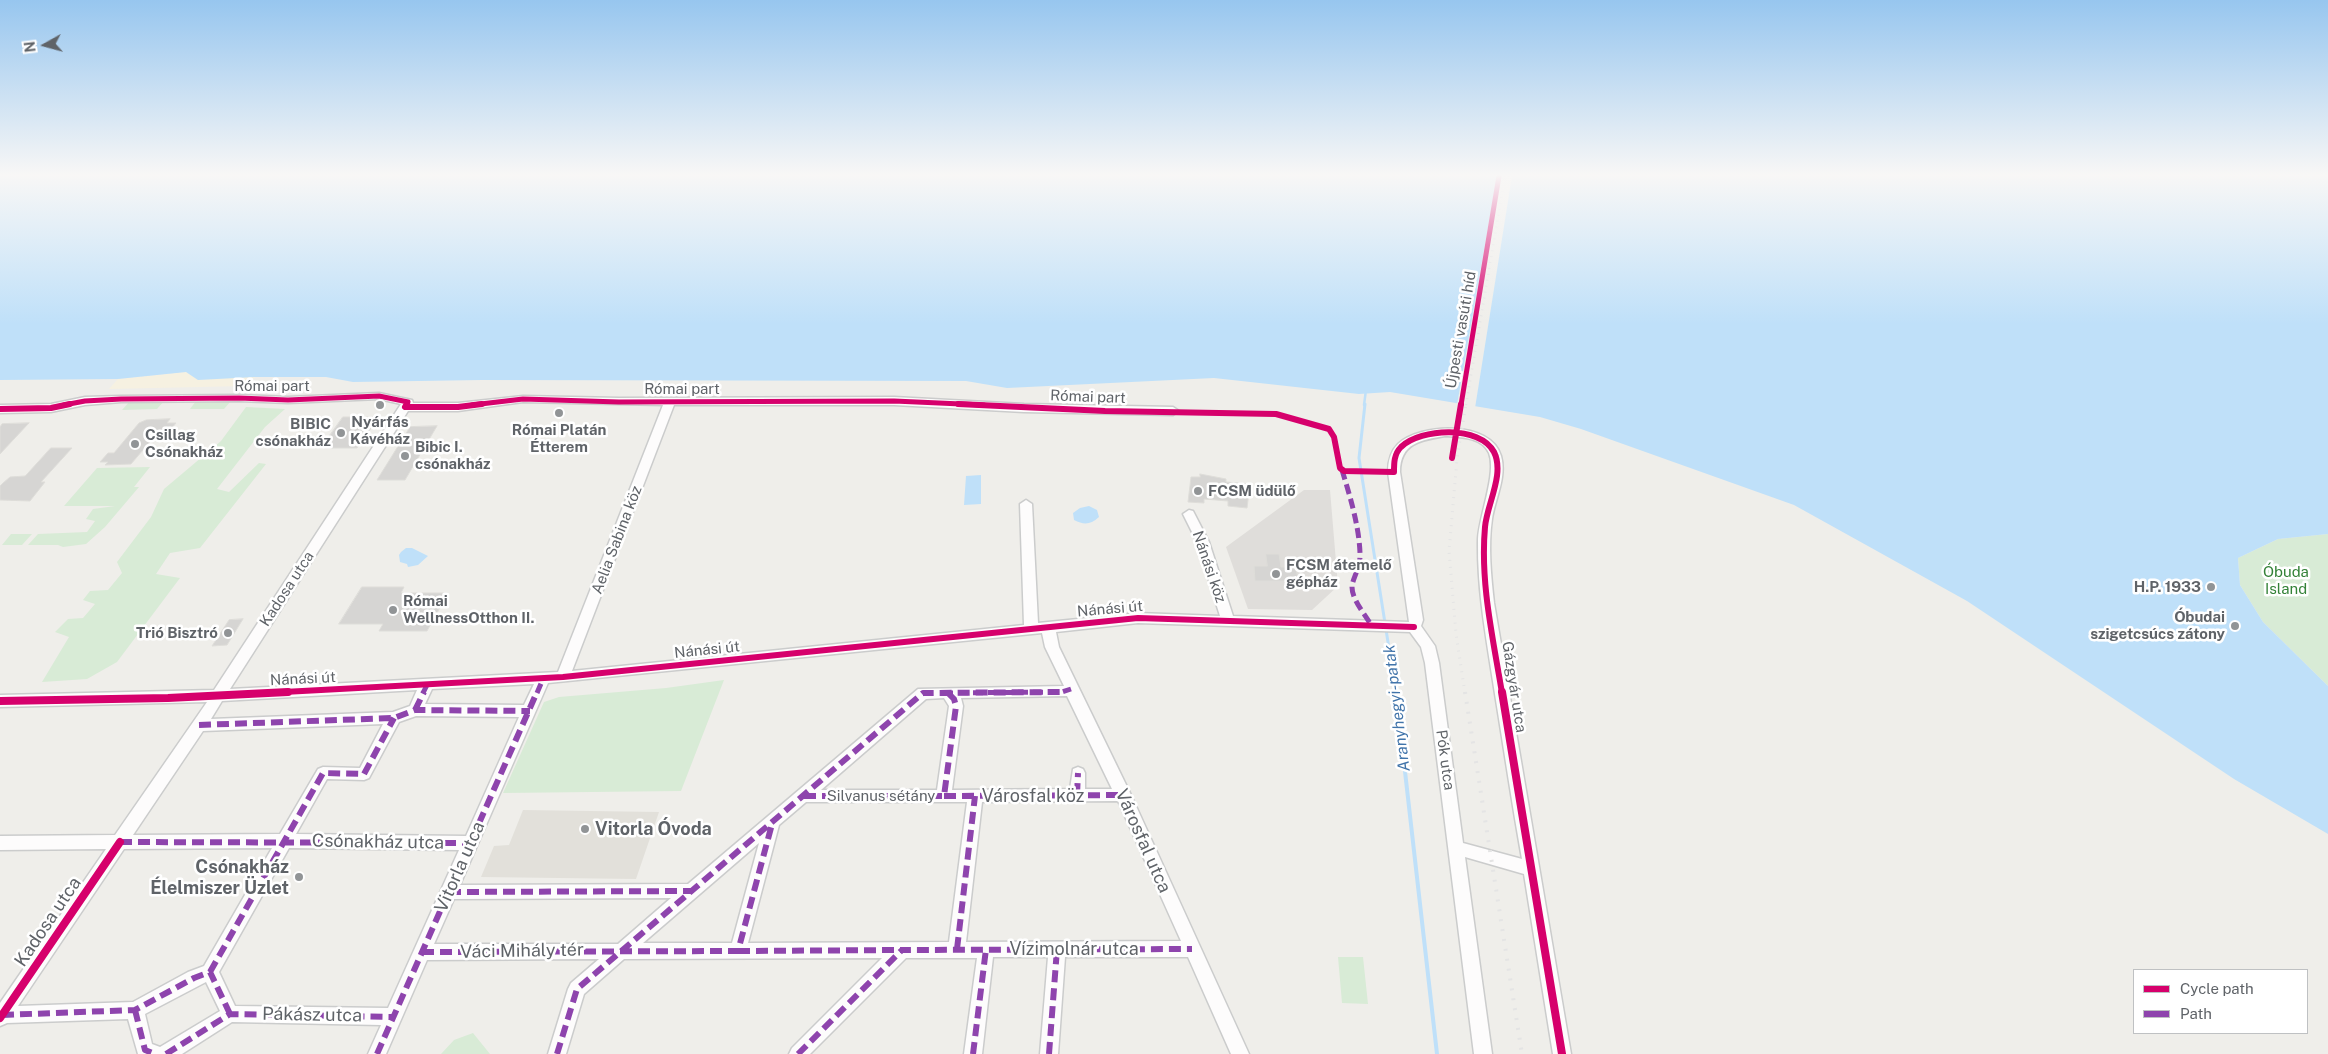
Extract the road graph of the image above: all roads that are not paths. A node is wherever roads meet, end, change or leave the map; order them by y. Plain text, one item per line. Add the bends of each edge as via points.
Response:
1 (670, 402) junction
2 (405, 407) junction
3 (0, 409) edge
4 (1173, 411) dead end
5 (1026, 504) dead end
6 (1190, 514) dead end
7 (1228, 620) junction
8 (1411, 626) junction
9 (1048, 628) junction
10 (1031, 629) junction
11 (563, 677) junction
12 (543, 679) junction
13 (427, 685) junction
14 (1071, 690) junction
15 (949, 694) junction
16 (218, 695) junction
17 (0, 701) edge
18 (415, 710) junction
19 (530, 711) junction
20 (394, 718) junction
21 (199, 725) junction
22 (1078, 773) dead end
23 (1077, 795) junction
24 (1123, 795) junction
25 (804, 796) junction
26 (944, 796) junction
27 (976, 796) junction
28 (772, 824) junction
29 (285, 841) junction
30 (120, 842) junction
31 (0, 843) edge
32 (471, 843) junction
33 (1457, 848) junction
34 (1532, 869) junction
35 (691, 890) junction
36 (449, 892) junction
37 (957, 949) junction
38 (986, 949) junction
39 (1057, 949) junction
40 (1192, 949) junction
41 (622, 950) junction
42 (902, 950) junction
43 (738, 951) junction
44 (422, 952) junction
45 (210, 972) junction
46 (135, 1010) junction
47 (230, 1014) junction
48 (1, 1016) edge
49 (393, 1016) junction
50 (155, 1054) edge
51 (166, 1054) edge
52 (377, 1054) edge
53 (557, 1054) edge
54 (798, 1054) edge
55 (973, 1054) edge
56 (1048, 1054) edge
57 (1240, 1054) edge
58 (1483, 1054) edge
59 (1562, 1054) edge

1 - 2 street, Római part via 523,399 458,407
1 - 4 street, Római part via 894,401
1 - 11 street, Aelia Sabina köz
2 - 3 street, Római part via 408,402 380,396 288,400 121,398 51,408
2 - 16 street, Kadosa utca
5 - 10 street
6 - 7 street, Nánási köz via 1203,542
7 - 8 street, Nánási út
7 - 9 street, Nánási út via 1138,618
8 - 33 street, Pók utca via 1428,646 1432,663
8 - 34 street, Gázgyár utca via 1416,620 1394,472 1395,456 1408,443 1438,433 1455,432 1480,438 1495,451 1497,464 1485,527 1486,589
9 - 10 street, Nánási út
9 - 14 street, Városfal utca via 1052,647
10 - 11 street, Nánási út
11 - 12 street, Nánási út
12 - 13 street, Nánási út
12 - 19 street, Vitorla utca
13 - 16 street, Nánási út
13 - 18 street
14 - 15 street, Silvanus sétány
14 - 24 street, Városfal utca
15 - 25 street, Silvanus sétány via 923,693
15 - 26 street, Silvanus sétány via 956,706
16 - 17 street, Nánási út
16 - 21 street, Kadosa utca
18 - 19 street
18 - 20 street
19 - 32 street, Vitorla utca
20 - 21 street
20 - 29 street, Csónakház utca via 364,774 323,773
21 - 30 street, Kadosa utca
22 - 23 street
23 - 24 street, Városfal köz
23 - 27 street, Városfal köz
24 - 40 street, Városfal utca
25 - 26 street, Silvanus sétány
25 - 28 street, Silvanus sétány
26 - 27 street, Városfal köz
27 - 37 street
28 - 35 street, Silvanus sétány
28 - 43 street
29 - 30 street, Csónakház utca
29 - 32 street, Csónakház utca
29 - 45 street, Csónakház utca
30 - 31 street, Csónakház utca
30 - 48 street, Kadosa utca
32 - 36 street, Vitorla utca
33 - 34 street
33 - 58 street, Pók utca
34 - 59 street, Gázgyár utca
35 - 36 street
35 - 41 street, Silvanus sétány
36 - 44 street, Vitorla utca
37 - 38 street, Vízimolnár utca
37 - 42 street, Vízimolnár utca
38 - 39 street, Vízimolnár utca
38 - 55 street
39 - 40 street, Vízimolnár utca
39 - 56 street
40 - 57 street, Városfal utca
41 - 43 street
41 - 44 street, Váci Mihály tér
41 - 53 street, Silvanus sétány via 577,989
42 - 43 street, Vízimolnár utca
42 - 54 street
44 - 49 street, Vitorla utca
45 - 46 street
45 - 47 street
46 - 48 street
46 - 50 street via 145,1050
47 - 49 street, Pákász utca
47 - 51 street
49 - 52 street, Vitorla utca

